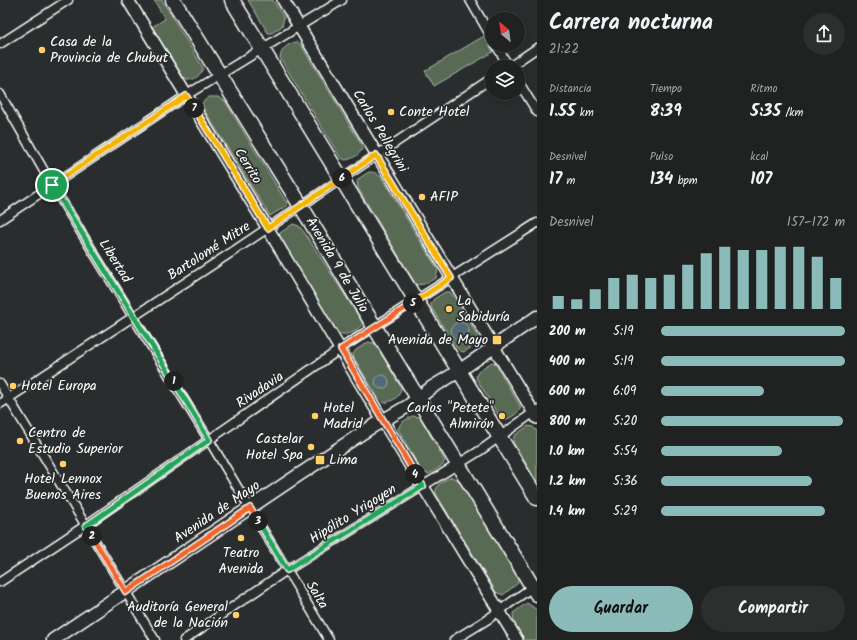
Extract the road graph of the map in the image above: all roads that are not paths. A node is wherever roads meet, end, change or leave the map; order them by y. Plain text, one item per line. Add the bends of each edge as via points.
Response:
1 (68, 0) edge
2 (128, 0) edge
3 (173, 0) edge
4 (232, 0) edge
5 (283, 0) edge
6 (342, 0) edge
7 (470, 0) edge
8 (485, 26) edge
9 (299, 27) junction
10 (0, 44) edge
11 (537, 48) edge
12 (263, 49) junction
13 (519, 60) edge
14 (219, 75) junction
15 (485, 83) edge
16 (525, 92) edge
17 (0, 94) edge
18 (186, 96) junction
19 (537, 112) edge
20 (376, 155) junction
21 (342, 178) junction
22 (52, 185) junction
23 (301, 206) junction
24 (0, 220) edge
25 (537, 223) edge
26 (268, 228) junction
27 (451, 278) junction
28 (416, 300) junction
29 (134, 316) junction
30 (537, 317) edge
31 (375, 327) junction
32 (493, 347) junction
33 (341, 349) junction
34 (459, 371) junction
35 (0, 384) edge
36 (9, 398) junction
37 (418, 398) junction
38 (0, 404) edge
39 (536, 414) edge
40 (383, 421) junction
41 (500, 437) junction
42 (209, 440) junction
43 (459, 464) junction
44 (423, 486) junction
45 (537, 498) edge
46 (250, 508) junction
47 (86, 526) junction
48 (287, 570) junction
49 (0, 582) edge
50 (536, 588) edge
51 (126, 592) junction
52 (499, 610) junction
53 (53, 640) edge
54 (155, 640) edge
55 (184, 640) edge
56 (329, 640) edge
57 (454, 640) edge
58 (517, 640) edge

1 - 10 street
2 - 18 street, Cerrito
3 - 14 highway, Avenida 9 de Julio
4 - 12 highway
5 - 9 street, Carlos Pellegrini
6 - 9 street
7 - 8 street
9 - 12 street
9 - 20 street, Carlos Pellegrini
11 - 13 street
12 - 14 street
12 - 21 highway
14 - 18 street
14 - 23 highway, Avenida 9 de Julio
15 - 20 street, Bartolomé Mitre
16 - 19 street
17 - 22 street, Libertad
18 - 22 street
18 - 26 street, Cerrito
20 - 21 street, Bartolomé Mitre
20 - 27 street, Carlos Pellegrini
21 - 23 street, Bartolomé Mitre
21 - 28 highway
22 - 24 street
22 - 29 street, Libertad
23 - 26 street, Bartolomé Mitre
23 - 31 highway, Avenida 9 de Julio
25 - 27 street, Rivadavia
26 - 29 street, Bartolomé Mitre
26 - 33 street, Cerrito
27 - 28 street, Rivadavia
27 - 32 street, Carlos Pellegrini
28 - 31 street, Rivadavia
28 - 34 highway
29 - 36 street, Bartolomé Mitre
29 - 42 street, Libertad
30 - 32 main road, Avenida de Mayo
31 - 33 street, Rivadavia
31 - 37 highway, Avenida 9 de Julio
32 - 34 main road, Avenida de Mayo
32 - 39 street, Carlos Pellegrini
33 - 40 street
33 - 42 street, Rivadavia
34 - 37 main road, Avenida de Mayo
34 - 41 highway
35 - 36 street
36 - 38 street, Bartolomé Mitre
36 - 47 street
37 - 40 main road, Avenida de Mayo
37 - 43 highway, Avenida 9 de Julio
39 - 41 street, Hipólito Yrigoyen
40 - 44 street
40 - 46 main road, Avenida de Mayo
41 - 43 street, Hipólito Yrigoyen
41 - 45 highway
42 - 46 street, Salta
42 - 47 street, Rivadavia
43 - 44 street, Hipólito Yrigoyen
43 - 50 highway, Avenida 9 de Julio
44 - 48 street, Hipólito Yrigoyen
44 - 52 street
46 - 48 street, Salta
46 - 51 main road, Avenida de Mayo
47 - 49 street, Rivadavia
47 - 51 street
48 - 55 street, Hipólito Yrigoyen
48 - 56 street, Salta
50 - 52 street
51 - 53 main road, Avenida de Mayo
51 - 54 street
52 - 57 street
52 - 58 street

